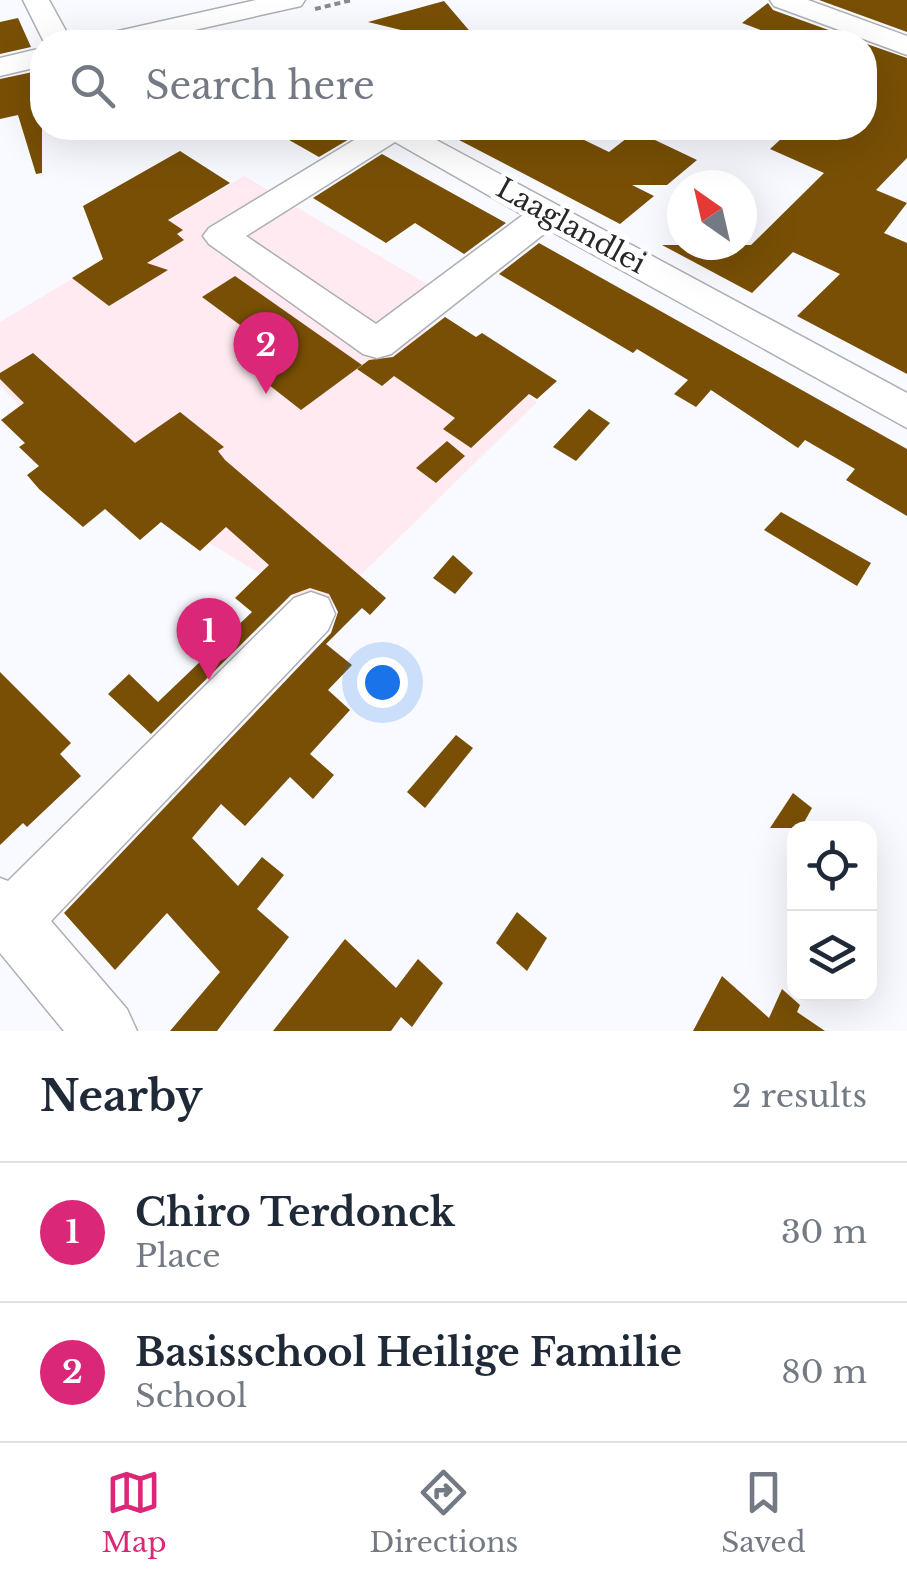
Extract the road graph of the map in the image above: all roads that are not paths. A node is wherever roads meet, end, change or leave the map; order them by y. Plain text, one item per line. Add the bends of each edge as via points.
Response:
1 (36, 0) edge
2 (292, 0) edge
3 (783, 0) edge
4 (203, 20) junction
5 (52, 30) edge
6 (159, 30) edge
7 (218, 30) edge
8 (864, 30) edge
9 (877, 35) edge
10 (907, 46) edge
11 (30, 60) edge
12 (0, 66) edge
13 (374, 140) edge
14 (415, 140) edge
15 (548, 213) junction
16 (907, 412) edge
17 (311, 614) dead end
18 (6, 914) edge
19 (104, 1031) edge

1 - 5 street
2 - 4 street
3 - 8 street
4 - 6 street
4 - 7 street
9 - 10 street
11 - 12 street
13 - 15 street via 222,236 378,344
14 - 15 street, Laaglandlei
15 - 16 street, Laaglandlei
17 - 18 street
18 - 19 street

